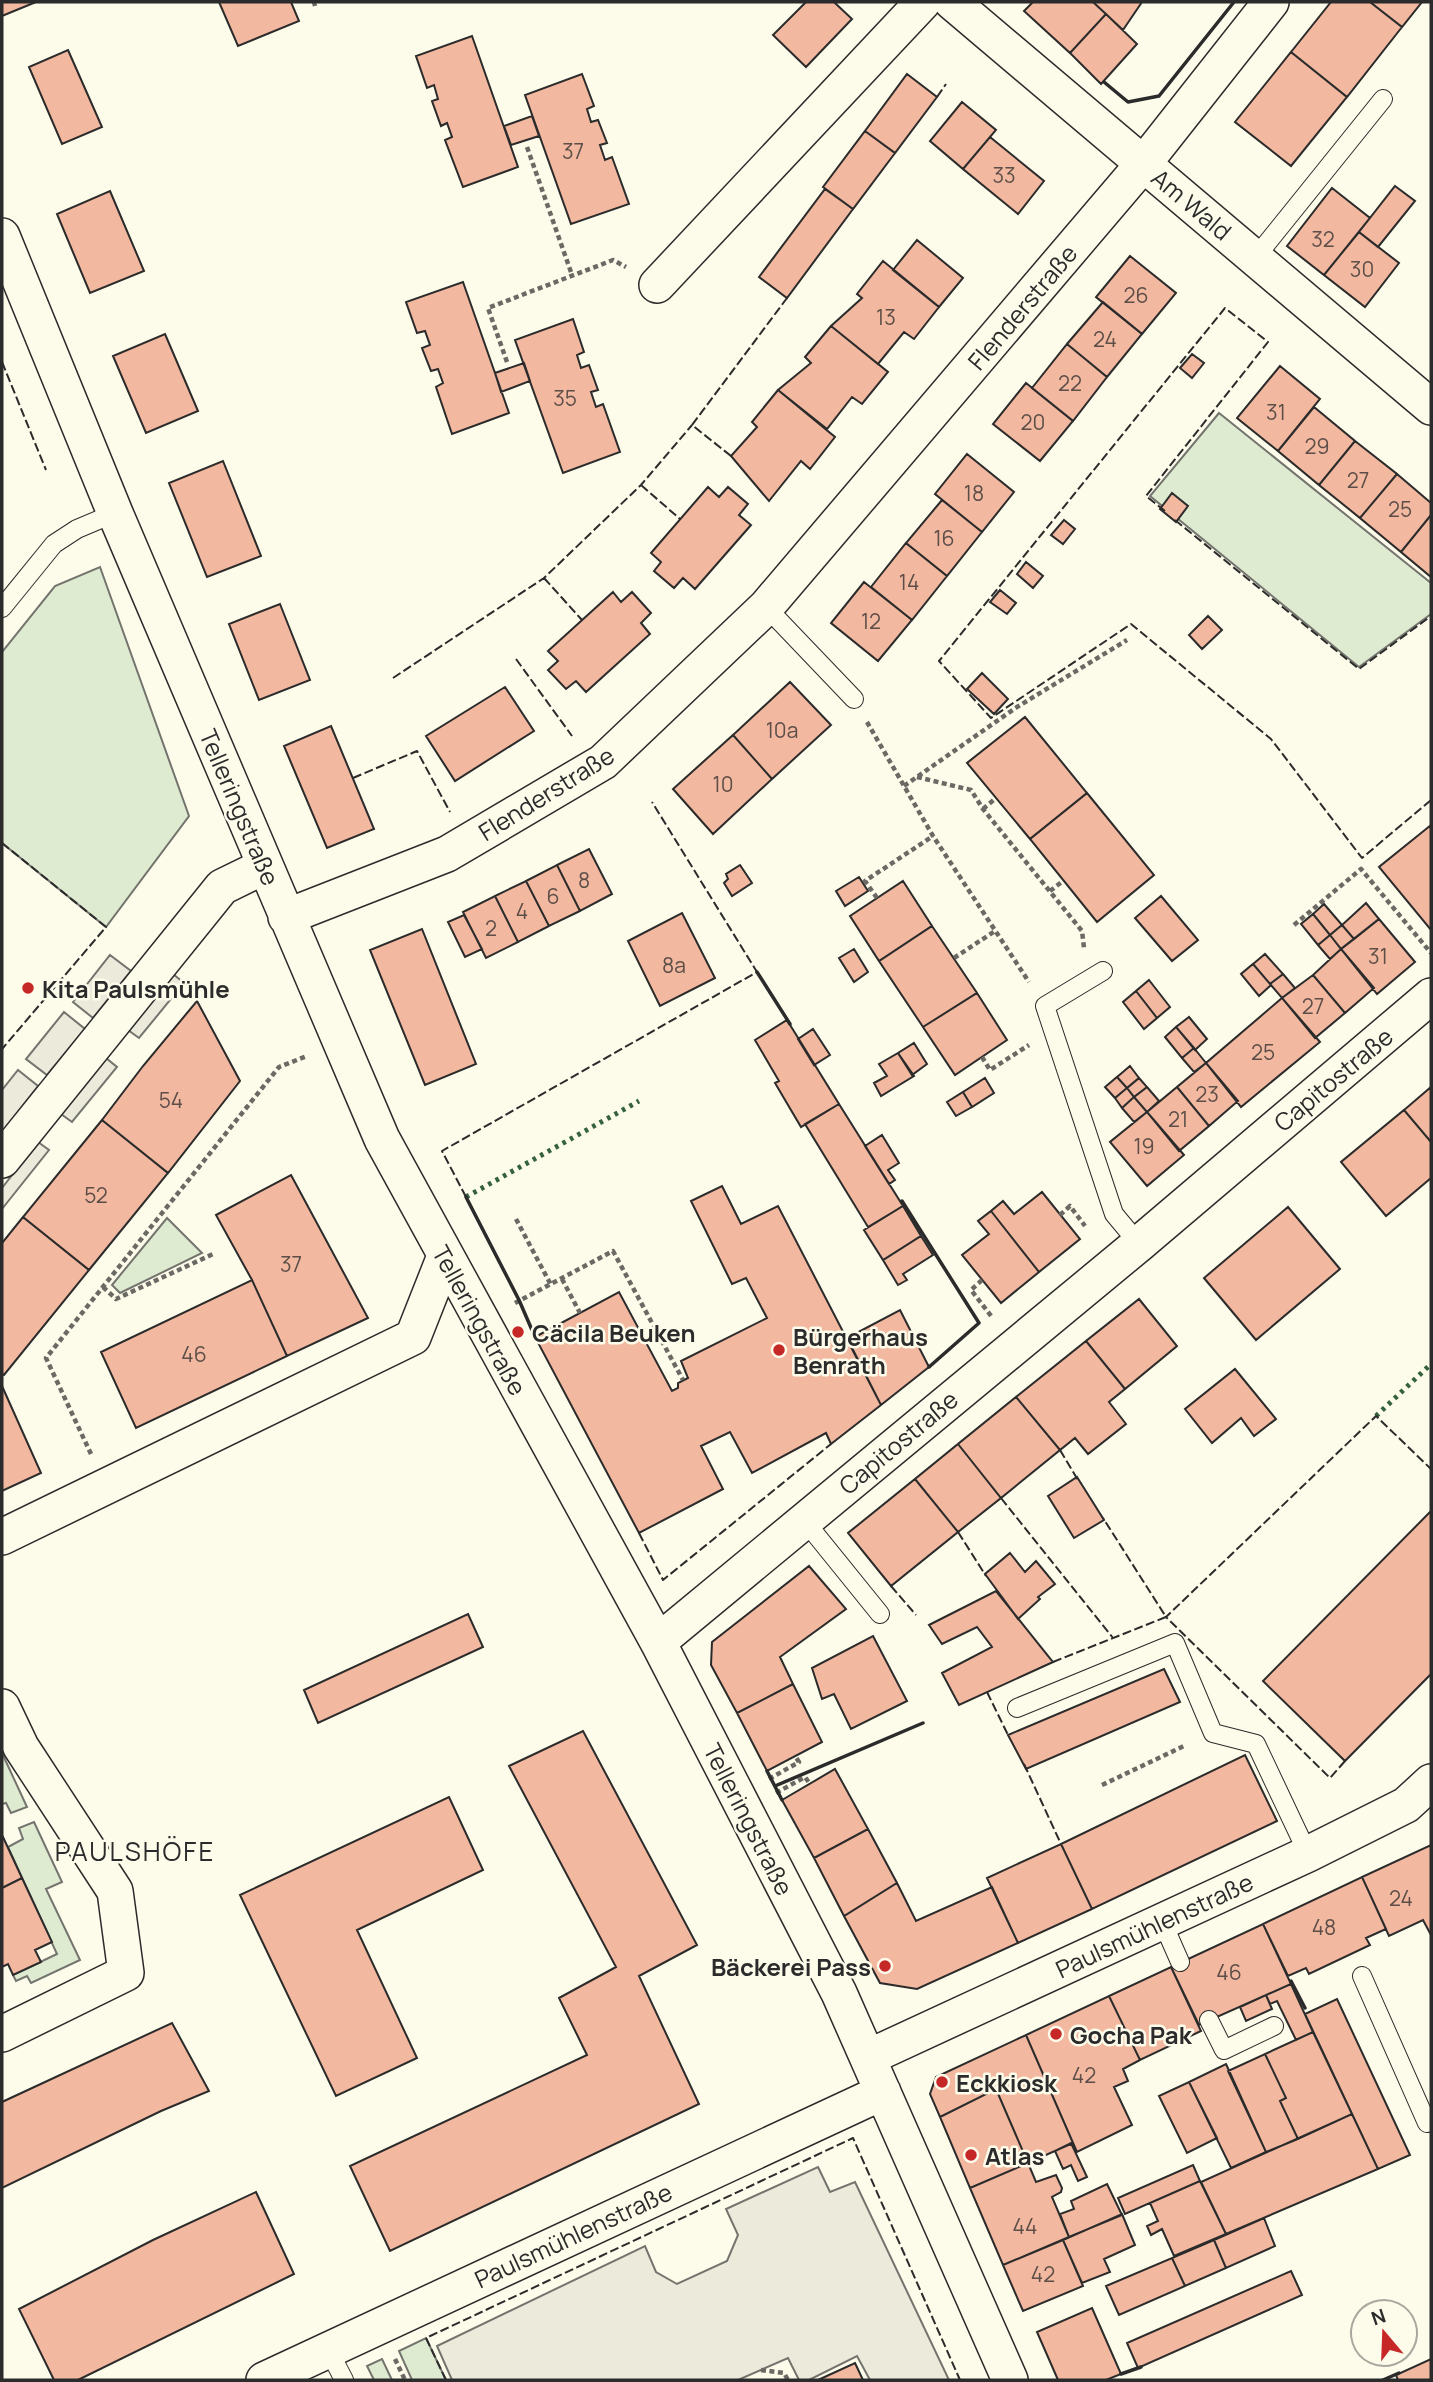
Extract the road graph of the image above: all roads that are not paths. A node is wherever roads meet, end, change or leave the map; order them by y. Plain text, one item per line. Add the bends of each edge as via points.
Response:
1 (923, 2) edge
2 (1271, 2) edge
3 (961, 4) edge
4 (1383, 99) dead end
5 (1144, 163) junction
6 (2, 236) edge
7 (1255, 258) junction
8 (657, 285) road end
9 (1431, 407) edge
10 (115, 513) junction
11 (766, 607) junction
12 (2, 608) edge
13 (854, 699) road end
14 (265, 866) junction
15 (286, 917) junction
16 (1103, 971) dead end
17 (1431, 996) edge
18 (2, 1160) edge
19 (1139, 1244) junction
20 (445, 1256) junction
21 (804, 1520) junction
22 (2, 1537) edge
23 (880, 1614) dead end
24 (658, 1642) junction
25 (2, 1707) edge
26 (1017, 1708) dead end
27 (1431, 1782) edge
28 (1308, 1854) junction
29 (1162, 1921) junction
30 (1180, 1962) dead end
31 (1362, 1976) dead end
32 (1209, 2020) dead end
33 (1274, 2026) dead end
34 (2, 2034) edge
35 (869, 2057) junction
36 (883, 2092) junction
37 (1431, 2121) edge
38 (328, 2350) junction
39 (264, 2380) edge
40 (344, 2380) edge
41 (1010, 2380) edge

1 - 8 street
2 - 5 street, Flenderstraße
3 - 5 street, Am Wald
4 - 7 lane
5 - 7 street, Am Wald
5 - 11 street, Flenderstraße
6 - 10 street, Telleringstraße
7 - 9 street, Am Wald
10 - 12 lane via 54,544
10 - 14 street, Telleringstraße
11 - 13 lane
11 - 15 street, Flenderstraße via 603,762 447,854
14 - 15 street, Telleringstraße
14 - 18 street via 222,887
15 - 20 street, Telleringstraße via 382,1139
16 - 19 lane via 1045,1006 1114,1214
17 - 19 street, Capitostraße
19 - 21 street, Capitostraße
20 - 22 street via 413,1337
20 - 24 street, Telleringstraße
21 - 23 lane
21 - 24 street, Capitostraße
24 - 35 street, Telleringstraße
25 - 34 street via 21,1747 115,1891 126,1973
26 - 28 lane via 1175,1643 1213,1733 1256,1744
27 - 28 street, Paulsmühlenstraße via 1406,1805
28 - 29 street, Paulsmühlenstraße
29 - 30 lane
29 - 35 street, Paulsmühlenstraße
31 - 37 lane via 1427,2123
32 - 33 lane via 1224,2050
35 - 36 street, Telleringstraße
36 - 38 street, Paulsmühlenstraße
36 - 41 street, Telleringstraße
38 - 39 street, Paulsmühlenstraße
38 - 40 lane

